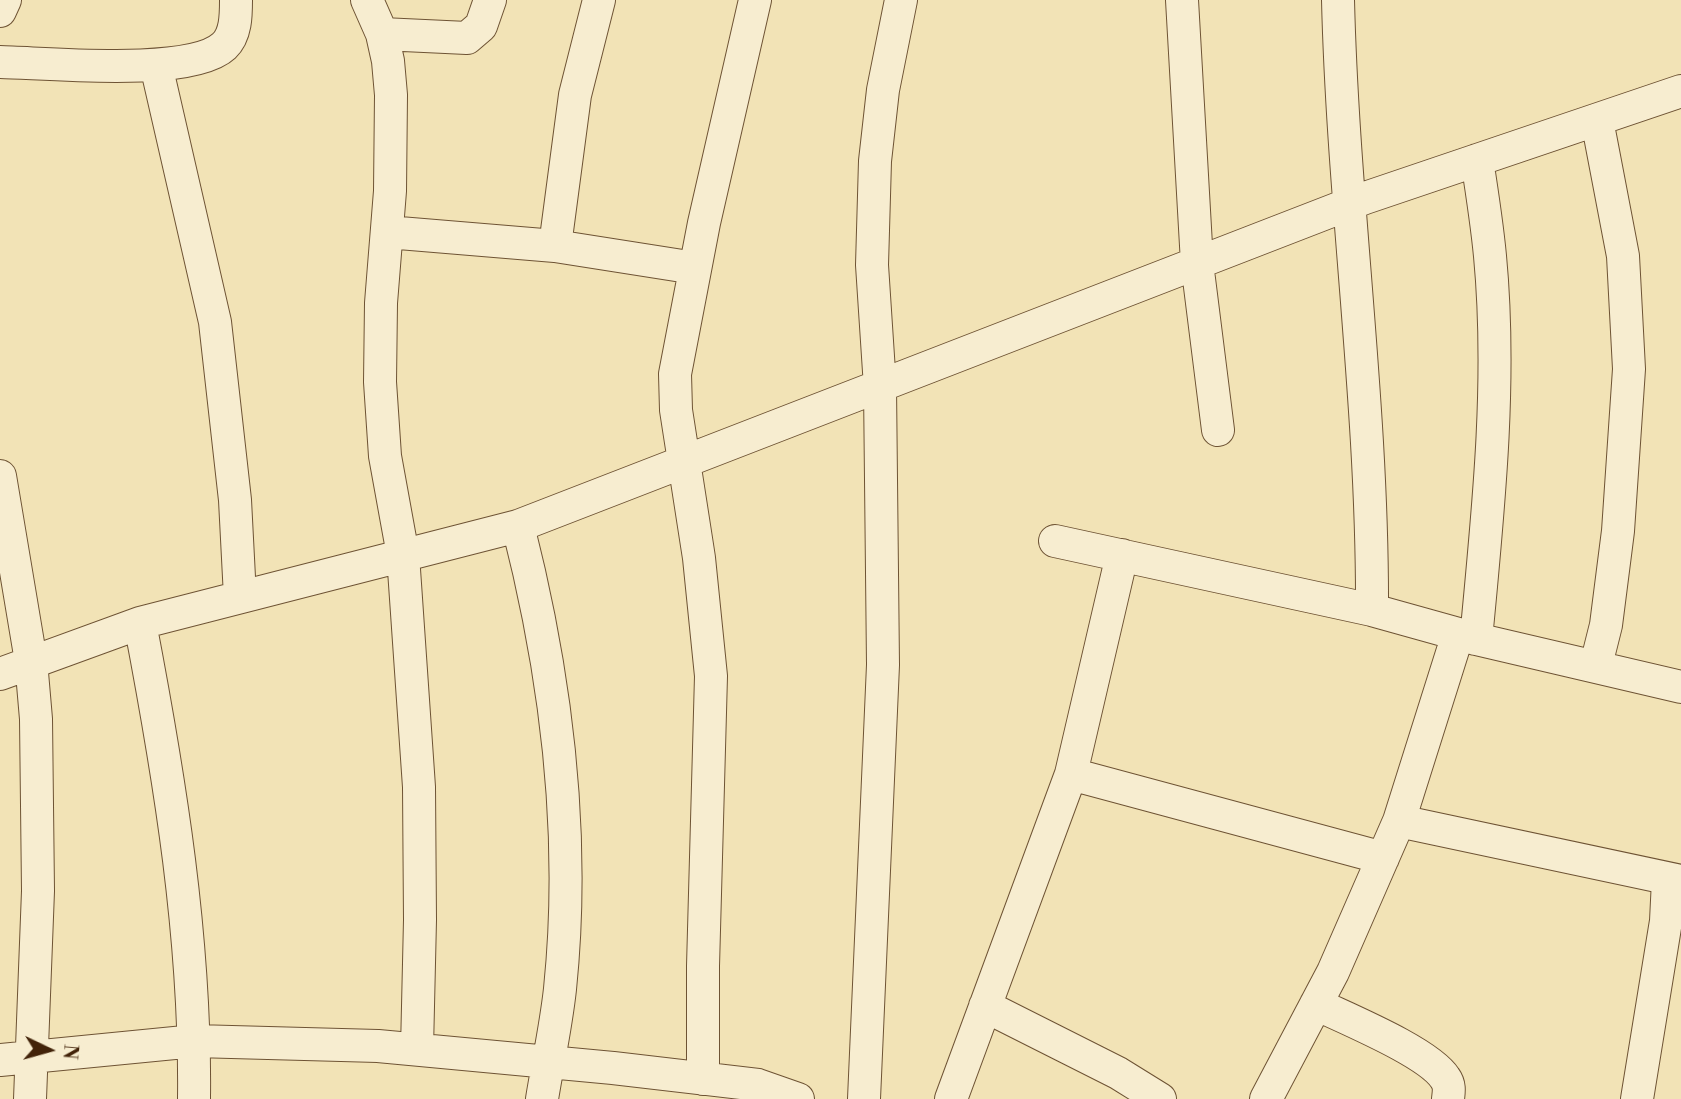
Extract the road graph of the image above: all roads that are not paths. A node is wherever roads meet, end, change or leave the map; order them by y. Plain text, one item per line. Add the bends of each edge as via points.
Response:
1 (5, 0) edge
2 (236, 0) edge
3 (367, 0) edge
4 (490, 0) edge
5 (599, 0) edge
6 (755, 0) edge
7 (901, 0) edge
8 (1182, 0) edge
9 (1338, 0) edge
10 (0, 11) edge
11 (382, 34) junction
12 (0, 62) edge
13 (156, 65) junction
14 (1681, 91) edge
15 (1597, 120) junction
16 (1477, 160) junction
17 (1347, 205) junction
18 (387, 232) junction
19 (555, 246) junction
20 (1197, 263) junction
21 (695, 268) junction
22 (880, 387) junction
23 (1218, 429) dead end
24 (683, 463) junction
25 (0, 476) edge
26 (518, 526) junction
27 (1055, 541) dead end
28 (403, 555) junction
29 (1122, 555) junction
30 (240, 597) junction
31 (1373, 610) junction
32 (140, 623) junction
33 (1467, 636) junction
34 (31, 661) junction
35 (1596, 665) junction
36 (0, 674) edge
37 (1681, 687) edge
38 (1070, 774) junction
39 (1399, 821) junction
40 (1383, 858) junction
41 (1675, 881) edge
42 (1316, 1004) junction
43 (985, 1006) junction
44 (195, 1041) junction
45 (417, 1049) junction
46 (31, 1057) junction
47 (0, 1060) edge
48 (548, 1062) junction
49 (704, 1079) junction
50 (30, 1099) edge
51 (194, 1099) edge
52 (542, 1099) edge
53 (798, 1099) edge
54 (864, 1099) edge
55 (951, 1099) edge
56 (1160, 1099) edge
57 (1266, 1099) edge
58 (1448, 1099) edge
59 (1637, 1099) edge

1 - 10 street
2 - 13 street via 233,33 227,44 192,60
3 - 11 street
4 - 11 street via 481,26 467,38
5 - 19 street via 575,94
6 - 21 street
7 - 22 street via 875,161 873,265
8 - 20 street
9 - 17 street
11 - 18 street via 391,95
12 - 13 street
13 - 30 street via 215,322 235,500
14 - 15 street
15 - 16 street
15 - 35 street via 1623,256 1629,369 1618,531
16 - 17 street
16 - 33 street via 1490,256 1493,369 1488,504
17 - 20 street
17 - 31 street via 1360,336
18 - 19 street
18 - 28 street via 380,382 385,456
19 - 21 street
20 - 22 street
20 - 23 street
21 - 24 street via 675,374
22 - 24 street
22 - 54 street via 883,666
24 - 26 street
24 - 49 street via 699,558 710,676
25 - 34 street
26 - 28 street
26 - 48 street via 541,615 561,789 565,898 560,989
27 - 29 street
28 - 30 street
28 - 45 street via 419,787
29 - 31 street
29 - 38 street
30 - 32 street
31 - 33 street
32 - 34 street
32 - 44 street via 181,877
33 - 35 street
33 - 39 street
34 - 36 street
34 - 46 street via 38,891
35 - 37 street
38 - 40 street
38 - 43 street
39 - 40 street
39 - 41 street
40 - 42 street
41 - 59 street
42 - 57 street
42 - 58 street via 1426,1060 1444,1076 1450,1087
43 - 55 street
43 - 56 street
44 - 45 street
44 - 46 street
44 - 51 street
45 - 48 street
46 - 47 street
46 - 50 street
48 - 49 street
48 - 52 street
49 - 53 street via 758,1085

